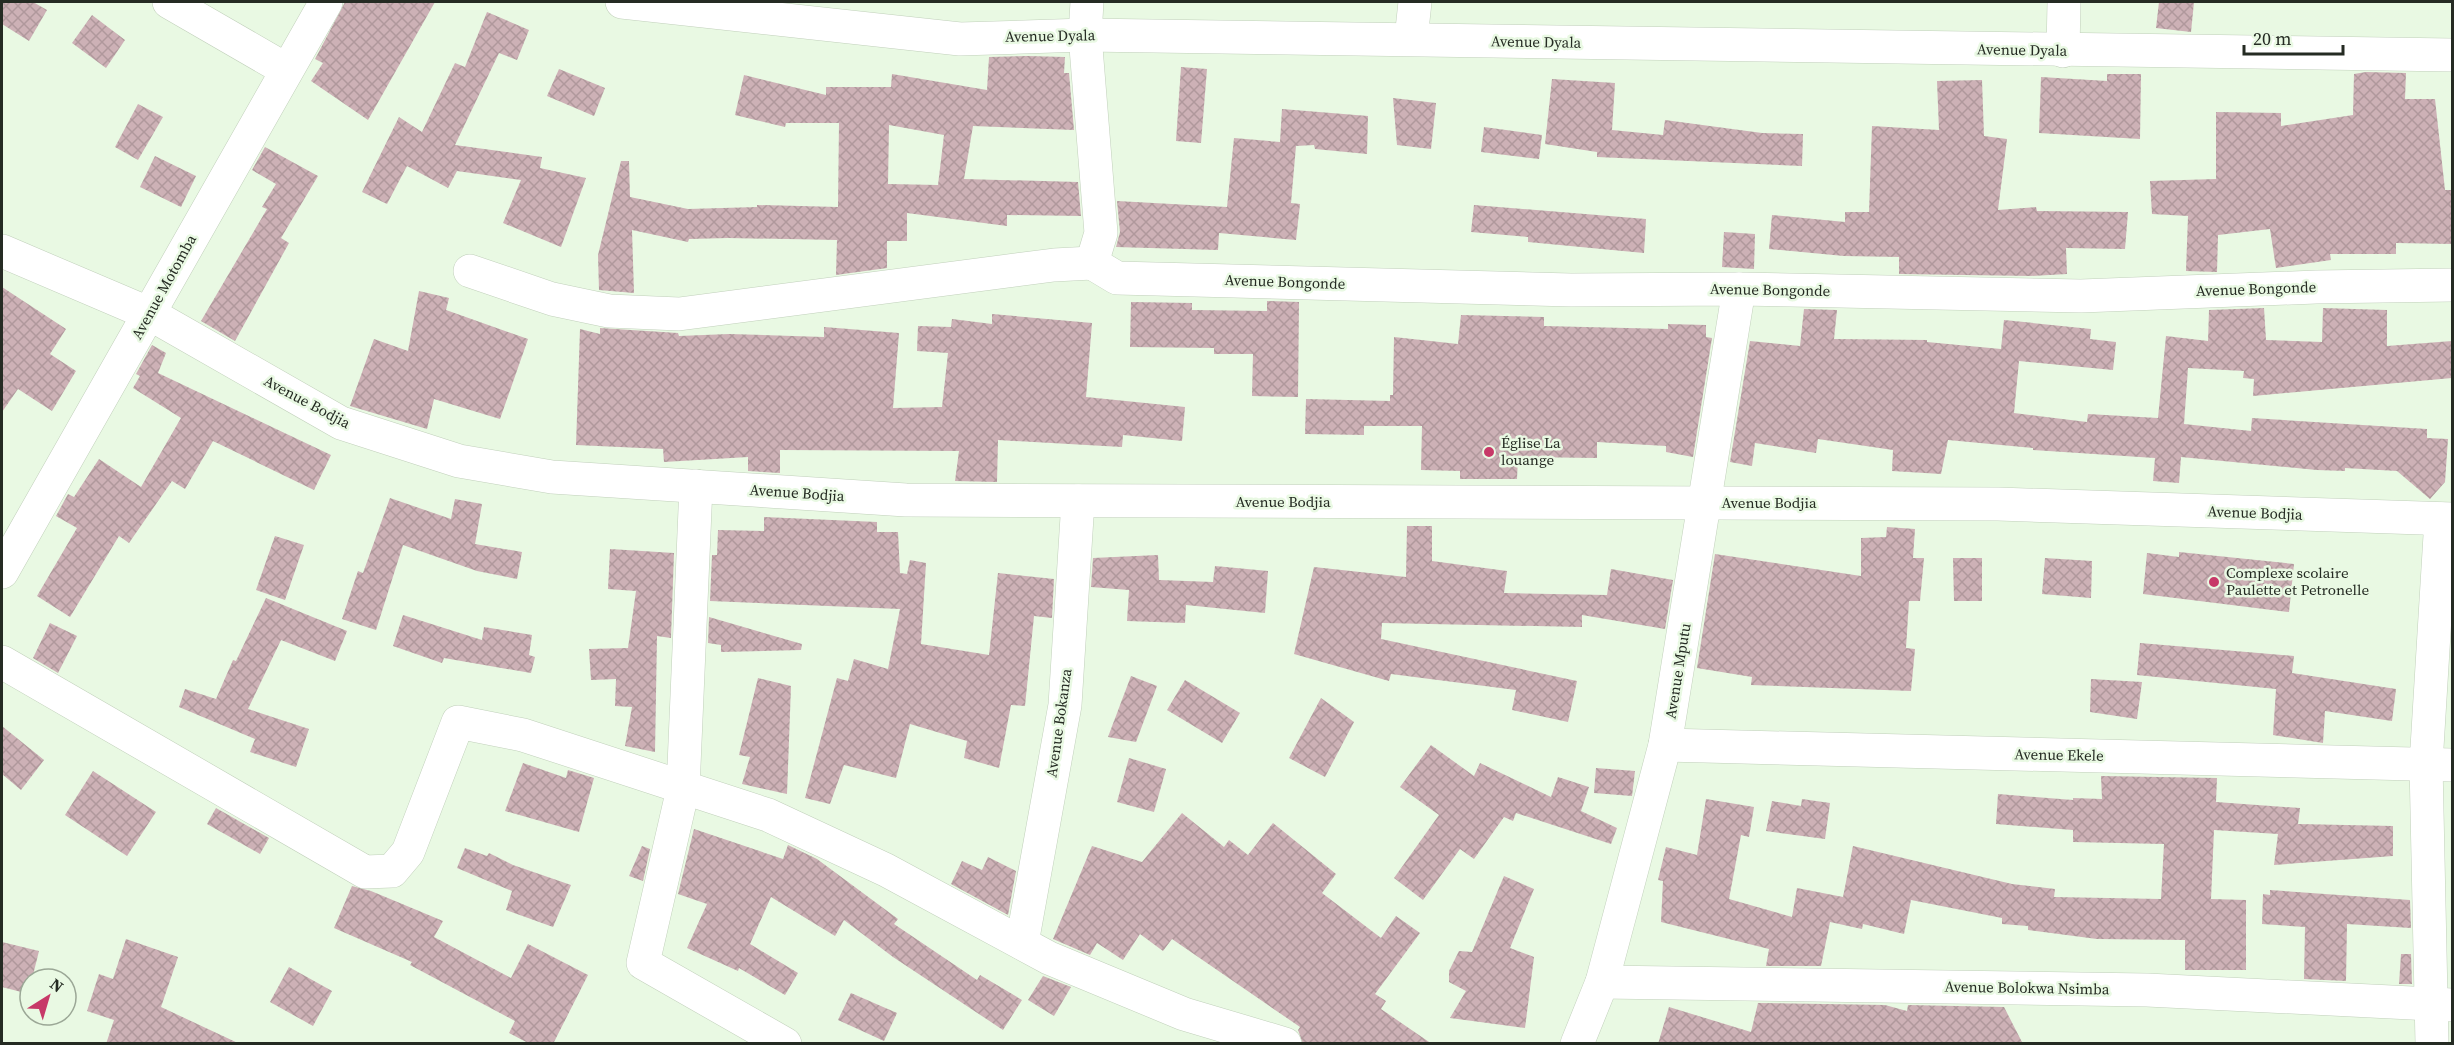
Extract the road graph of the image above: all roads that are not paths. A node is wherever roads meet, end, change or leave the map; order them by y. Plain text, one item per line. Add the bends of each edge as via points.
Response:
1 (169, 2) edge
2 (326, 2) edge
3 (622, 2) edge
4 (1087, 2) edge
5 (1415, 2) edge
6 (2064, 2) edge
7 (1085, 35) junction
8 (1411, 39) junction
9 (2063, 51) junction
10 (2452, 55) edge
11 (285, 69) junction
12 (2, 251) edge
13 (1092, 263) junction
14 (470, 271) dead end
15 (2452, 285) edge
16 (1738, 289) junction
17 (150, 314) junction
18 (696, 486) junction
19 (1078, 501) junction
20 (1706, 503) junction
21 (2447, 519) edge
22 (2, 572) edge
23 (2, 662) edge
24 (1665, 745) junction
25 (2439, 765) edge
26 (683, 789) junction
27 (1022, 943) junction
28 (1602, 982) junction
29 (2443, 1005) edge
30 (785, 1044) edge
31 (1285, 1044) edge
32 (1577, 1044) edge
33 (2432, 1044) edge

1 - 11 street
2 - 11 street, Avenue Motomba
3 - 7 street, Avenue Dyala via 960,39
4 - 7 street
5 - 8 street
6 - 9 street
7 - 8 street, Avenue Dyala
7 - 13 street via 1101,233
8 - 9 street, Avenue Dyala
9 - 10 street, Avenue Dyala
11 - 17 street, Avenue Motomba
12 - 17 street, Avenue Bodjia
13 - 14 street via 679,314 609,311 552,299
13 - 16 street, Avenue Bongonde via 1116,278 1571,291
15 - 16 street, Avenue Bongonde via 2081,296
16 - 20 street, Avenue Mputu
17 - 18 street, Avenue Bodjia via 341,423 459,461 552,477
17 - 22 street, Avenue Motomba
18 - 19 street, Avenue Bodjia via 906,501
18 - 26 street
19 - 20 street, Avenue Bodjia
19 - 27 street, Avenue Bokanza via 1065,705
20 - 21 street, Avenue Bodjia via 1998,504
20 - 24 street, Avenue Mputu
21 - 25 street
23 - 26 street via 364,872 392,871 408,852 458,723 522,735
24 - 25 street, Avenue Ekele
24 - 28 street, Avenue Mputu
25 - 29 street
26 - 27 street via 768,815 886,870
26 - 30 street via 643,963
27 - 31 street via 1184,1014
28 - 29 street, Avenue Bolokwa Nsimba via 2147,990
28 - 32 street, Avenue Mputu
29 - 33 street

